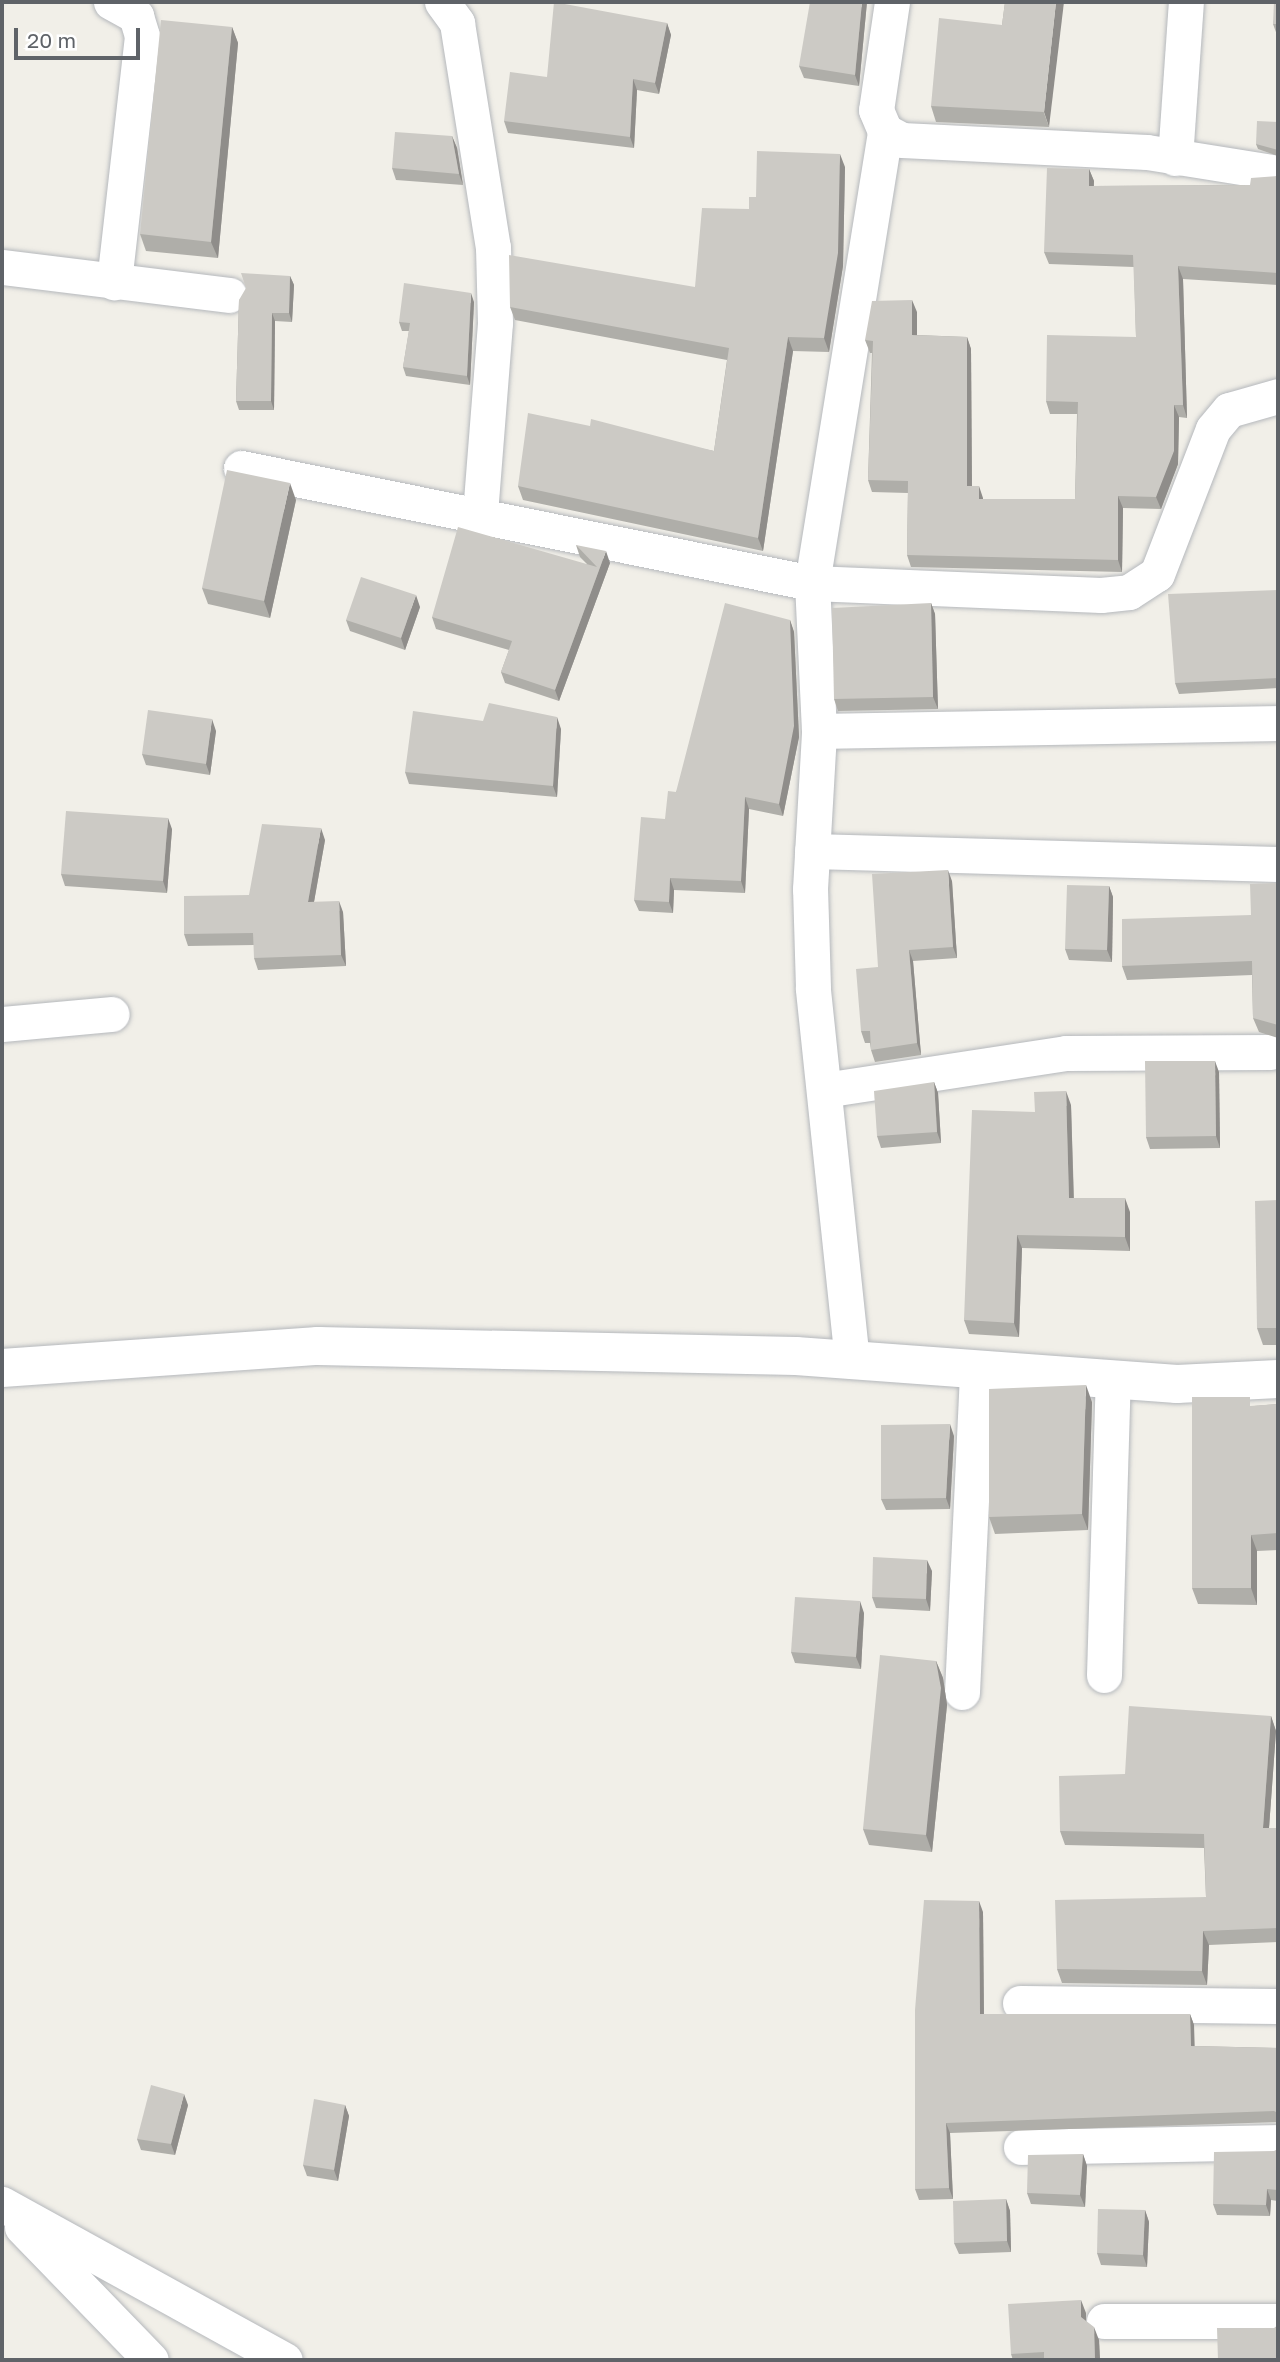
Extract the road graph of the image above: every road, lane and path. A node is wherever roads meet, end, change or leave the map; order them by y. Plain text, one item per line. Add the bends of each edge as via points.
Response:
1 (111, 2) edge
2 (442, 2) edge
3 (892, 2) edge
4 (1186, 2) edge
5 (885, 131) junction
6 (1175, 158) junction
7 (1278, 173) edge
8 (2, 267) edge
9 (114, 282) junction
10 (229, 295) dead end
11 (1278, 396) edge
12 (240, 468) dead end
13 (480, 513) junction
14 (813, 583) junction
15 (1278, 723) edge
16 (819, 731) junction
17 (812, 851) junction
18 (1278, 864) edge
19 (113, 1014) dead end
20 (2, 1024) edge
21 (1271, 1052) dead end
22 (824, 1090) junction
23 (852, 1361) junction
24 (2, 1368) edge
25 (977, 1369) junction
26 (1113, 1379) junction
27 (1278, 1379) edge
28 (1104, 1675) dead end
29 (962, 1692) dead end
30 (1020, 2003) dead end
31 (1278, 2006) edge
32 (1278, 2142) edge
33 (1021, 2147) dead end
34 (2, 2204) edge
35 (1278, 2321) edge
36 (1104, 2322) dead end
37 (151, 2360) edge
38 (285, 2360) edge

1 - 9 street via 136,16 142,36
2 - 13 street via 457,23 493,247 495,323
3 - 5 street via 876,110
4 - 6 street
5 - 6 street via 902,140
5 - 14 street
6 - 7 street
8 - 9 street
9 - 10 street
11 - 14 street via 1229,410 1213,429 1170,549 1157,574 1129,592
12 - 13 street
13 - 14 street
14 - 16 street
15 - 16 street
16 - 17 street
17 - 18 street
17 - 22 street via 813,988
19 - 20 street
21 - 22 street via 1066,1053
22 - 23 street
23 - 24 street via 318,1346
23 - 25 street
25 - 26 street
25 - 29 street
26 - 27 street
26 - 28 street
30 - 31 street
32 - 33 street
34 - 37 street
34 - 38 street
35 - 36 street

